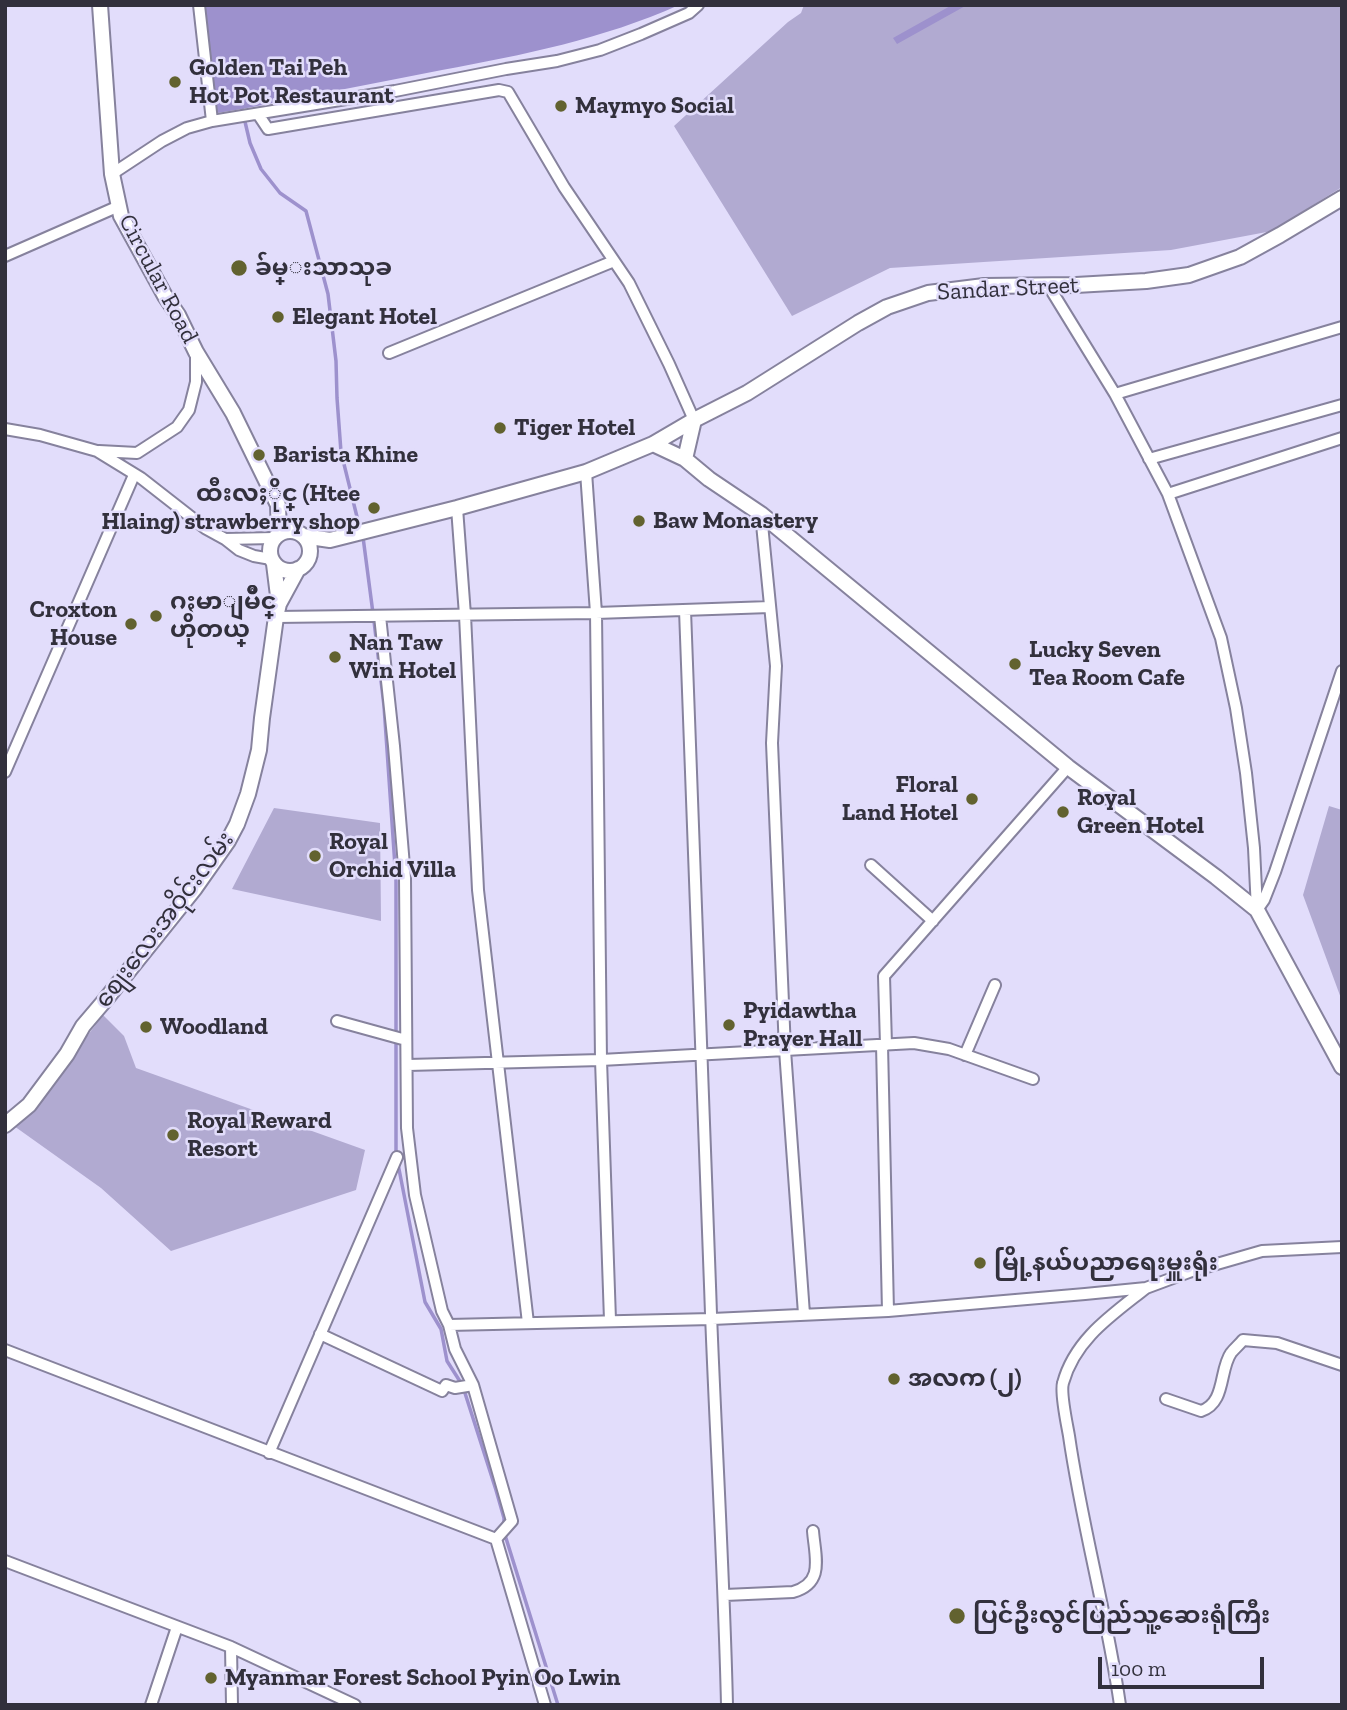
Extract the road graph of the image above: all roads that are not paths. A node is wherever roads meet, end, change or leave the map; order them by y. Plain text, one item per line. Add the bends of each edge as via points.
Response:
1 (100, 5) edge
2 (199, 5) edge
3 (698, 5) edge
4 (258, 114) junction
5 (212, 121) junction
6 (112, 174) junction
7 (1341, 200) edge
8 (119, 206) junction
9 (5, 256) edge
10 (614, 261) junction
11 (1048, 285) junction
12 (1342, 327) edge
13 (196, 352) junction
14 (389, 353) dead end
15 (1115, 394) junction
16 (1342, 405) edge
17 (694, 420) junction
18 (5, 429) edge
19 (1342, 438) edge
20 (653, 444) junction
21 (97, 451) junction
22 (1149, 459) junction
23 (685, 460) junction
24 (586, 472) junction
25 (134, 475) junction
26 (1168, 494) junction
27 (278, 505) junction
28 (457, 508) junction
29 (761, 514) junction
30 (301, 535) junction
31 (277, 536) junction
32 (225, 539) junction
33 (330, 540) junction
34 (309, 557) junction
35 (273, 562) junction
36 (298, 569) junction
37 (770, 607) junction
38 (277, 610) junction
39 (685, 610) junction
40 (596, 613) junction
41 (465, 615) junction
42 (379, 616) junction
43 (1342, 671) edge
44 (1337, 697) edge
45 (1068, 767) junction
46 (5, 772) edge
47 (871, 865) dead end
48 (1257, 910) junction
49 (933, 920) junction
50 (995, 985) dead end
51 (337, 1021) dead end
52 (405, 1039) junction
53 (884, 1045) junction
54 (785, 1050) junction
55 (702, 1054) junction
56 (965, 1055) junction
57 (601, 1060) junction
58 (498, 1064) junction
59 (408, 1065) junction
60 (1342, 1067) edge
61 (1033, 1079) dead end
62 (5, 1125) edge
63 (397, 1157) dead end
64 (1342, 1247) edge
65 (1146, 1288) junction
66 (888, 1311) junction
67 (804, 1314) junction
68 (712, 1319) junction
69 (610, 1320) junction
70 (528, 1323) junction
71 (449, 1325) junction
72 (320, 1334) junction
73 (5, 1350) edge
74 (1342, 1365) edge
75 (471, 1386) junction
76 (1166, 1399) dead end
77 (269, 1453) junction
78 (813, 1531) dead end
79 (498, 1537) junction
80 (5, 1561) edge
81 (725, 1595) junction
82 (177, 1627) junction
83 (231, 1647) junction
84 (151, 1705) edge
85 (232, 1705) edge
86 (355, 1705) edge
87 (545, 1705) edge
88 (727, 1705) edge
89 (1120, 1705) edge

1 - 6 street, Circular Road
2 - 5 street
3 - 4 street via 641,34 557,61
4 - 5 street
4 - 10 street via 268,129 508,92
5 - 6 street via 162,141
6 - 8 street, Circular Road
7 - 11 street, Sandar Street via 1240,257 1189,275
8 - 9 street
8 - 13 street, Circular Road via 127,230
10 - 14 street
10 - 17 street via 629,283
11 - 15 street
11 - 17 street, Sandar Street via 928,293 887,307
12 - 15 street
13 - 21 street via 196,382 189,410 177,428 137,453
13 - 27 street, Circular Road via 233,413
15 - 22 street
16 - 22 street
17 - 20 street, Sandar Street
17 - 23 street
18 - 21 street
19 - 26 street
20 - 23 street
20 - 24 street, Sandar Street
21 - 25 street
22 - 26 street
23 - 29 street
24 - 28 street, Sandar Street
24 - 40 street
25 - 32 street
25 - 46 street
26 - 48 street via 1221,638 1236,708 1253,836
27 - 30 street
27 - 31 street, Circular Road
28 - 33 street, Sandar Street
28 - 41 street
29 - 37 street
29 - 45 street
30 - 31 street via 286,531
30 - 33 street
30 - 34 street via 309,546
31 - 32 street
31 - 35 street via 270,545
32 - 35 street via 239,550
33 - 34 street
34 - 36 street
35 - 36 street via 285,570
35 - 38 street
36 - 38 street
37 - 39 street
37 - 54 street via 776,666 772,743
38 - 42 street
38 - 62 street, စျေးလေးအဝိုင်းလမ်း via 260,750 237,824 195,888 83,1026 29,1105
39 - 40 street
39 - 55 street
40 - 41 street
40 - 57 street
41 - 42 street
41 - 58 street via 478,890
42 - 52 street via 405,878
43 - 44 street
44 - 48 street
45 - 48 street
45 - 49 street
47 - 49 street
48 - 60 street
49 - 53 street via 884,976
50 - 56 street
51 - 52 street
52 - 59 street
53 - 54 street
53 - 56 street via 914,1043
53 - 66 street
54 - 55 street
54 - 67 street
55 - 57 street
55 - 68 street
56 - 61 street
57 - 58 street
57 - 69 street
58 - 59 street
58 - 70 street
59 - 71 street via 407,1128 415,1195
63 - 72 street
64 - 65 street via 1262,1251
65 - 66 street
65 - 89 street via 1076,1351 1062,1385 1077,1489
66 - 67 street
67 - 68 street
68 - 69 street
68 - 81 street
69 - 70 street
70 - 71 street
71 - 75 street
72 - 75 street via 442,1391 446,1385
72 - 77 street
73 - 77 street
74 - 76 street via 1277,1343 1244,1340 1230,1354 1219,1391 1206,1409
75 - 79 street via 512,1521
77 - 79 street
78 - 81 street via 816,1574 803,1589
79 - 87 street
80 - 82 street
81 - 88 street
82 - 83 street
82 - 84 street
83 - 85 street
83 - 86 street

